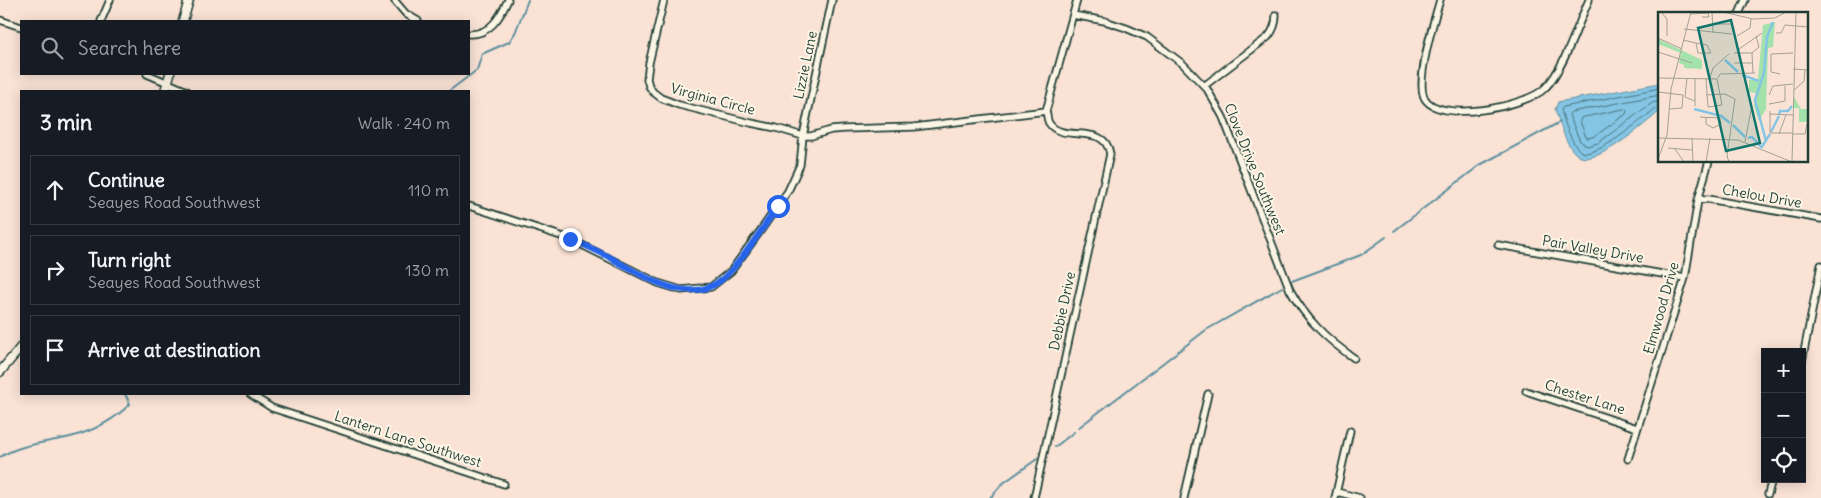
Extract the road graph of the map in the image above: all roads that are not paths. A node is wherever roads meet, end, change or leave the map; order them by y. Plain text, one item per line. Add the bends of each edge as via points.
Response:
1 (110, 0) edge
2 (189, 0) edge
3 (394, 0) edge
4 (508, 0) edge
5 (664, 0) edge
6 (832, 0) edge
7 (1077, 0) edge
8 (1440, 0) edge
9 (1589, 0) edge
10 (1744, 0) edge
11 (1740, 12) edge
12 (1073, 15) junction
13 (1276, 15) dead end
14 (0, 20) edge
15 (101, 20) edge
16 (184, 20) edge
17 (416, 20) edge
18 (20, 27) edge
19 (470, 34) edge
20 (149, 75) edge
21 (170, 75) edge
22 (168, 83) junction
23 (1204, 86) junction
24 (165, 90) edge
25 (185, 90) edge
26 (1046, 111) junction
27 (803, 136) junction
28 (1708, 162) edge
29 (1698, 200) junction
30 (470, 206) edge
31 (1821, 219) edge
32 (1498, 245) dead end
33 (1821, 265) edge
34 (1685, 278) junction
35 (20, 348) edge
36 (1805, 348) edge
37 (1354, 358) dead end
38 (0, 372) edge
39 (1526, 391) dead end
40 (1208, 394) dead end
41 (252, 395) edge
42 (1637, 428) junction
43 (1350, 431) dead end
44 (1628, 459) dead end
45 (1771, 483) edge
46 (504, 484) dead end
47 (1768, 494) dead end
48 (1336, 495) edge
49 (1034, 498) edge
50 (1184, 498) edge
51 (1360, 498) edge

1 - 15 street
2 - 16 street
3 - 17 street
4 - 19 street via 491,28
5 - 27 street, Virginia Circle via 647,72 653,92 679,106
6 - 27 street, Lizzie Lane
7 - 12 street
8 - 9 street via 1423,67 1424,97 1431,105 1443,110 1472,111 1504,106 1543,90 1557,74
10 - 11 street
12 - 23 street, Clove Drive Southwest via 1126,28 1147,37 1171,54
12 - 26 street
13 - 23 street via 1273,32 1268,37
14 - 18 street
20 - 22 street
21 - 22 street
22 - 24 street
22 - 25 street
23 - 37 street, Clove Drive Southwest via 1223,117 1290,290 1303,312 1324,336
26 - 27 street via 914,127 838,129
26 - 49 street, Debbie Drive via 1049,123 1055,128 1095,136 1106,143 1110,162
27 - 30 street, Lizzie Lane via 800,165 778,206 731,270 711,287 681,290 658,283 570,239
28 - 29 street, Elmwood Drive
29 - 31 street, Chelou Drive via 1708,199
29 - 34 street, Elmwood Drive
32 - 34 street, Pair Valley Drive
33 - 36 street
34 - 42 street, Elmwood Drive
35 - 38 street
39 - 42 street, Chester Lane
40 - 50 street
41 - 46 street, Lantern Lane Southwest via 272,408
42 - 44 street, Elmwood Drive
43 - 48 street
45 - 47 street
48 - 51 street

